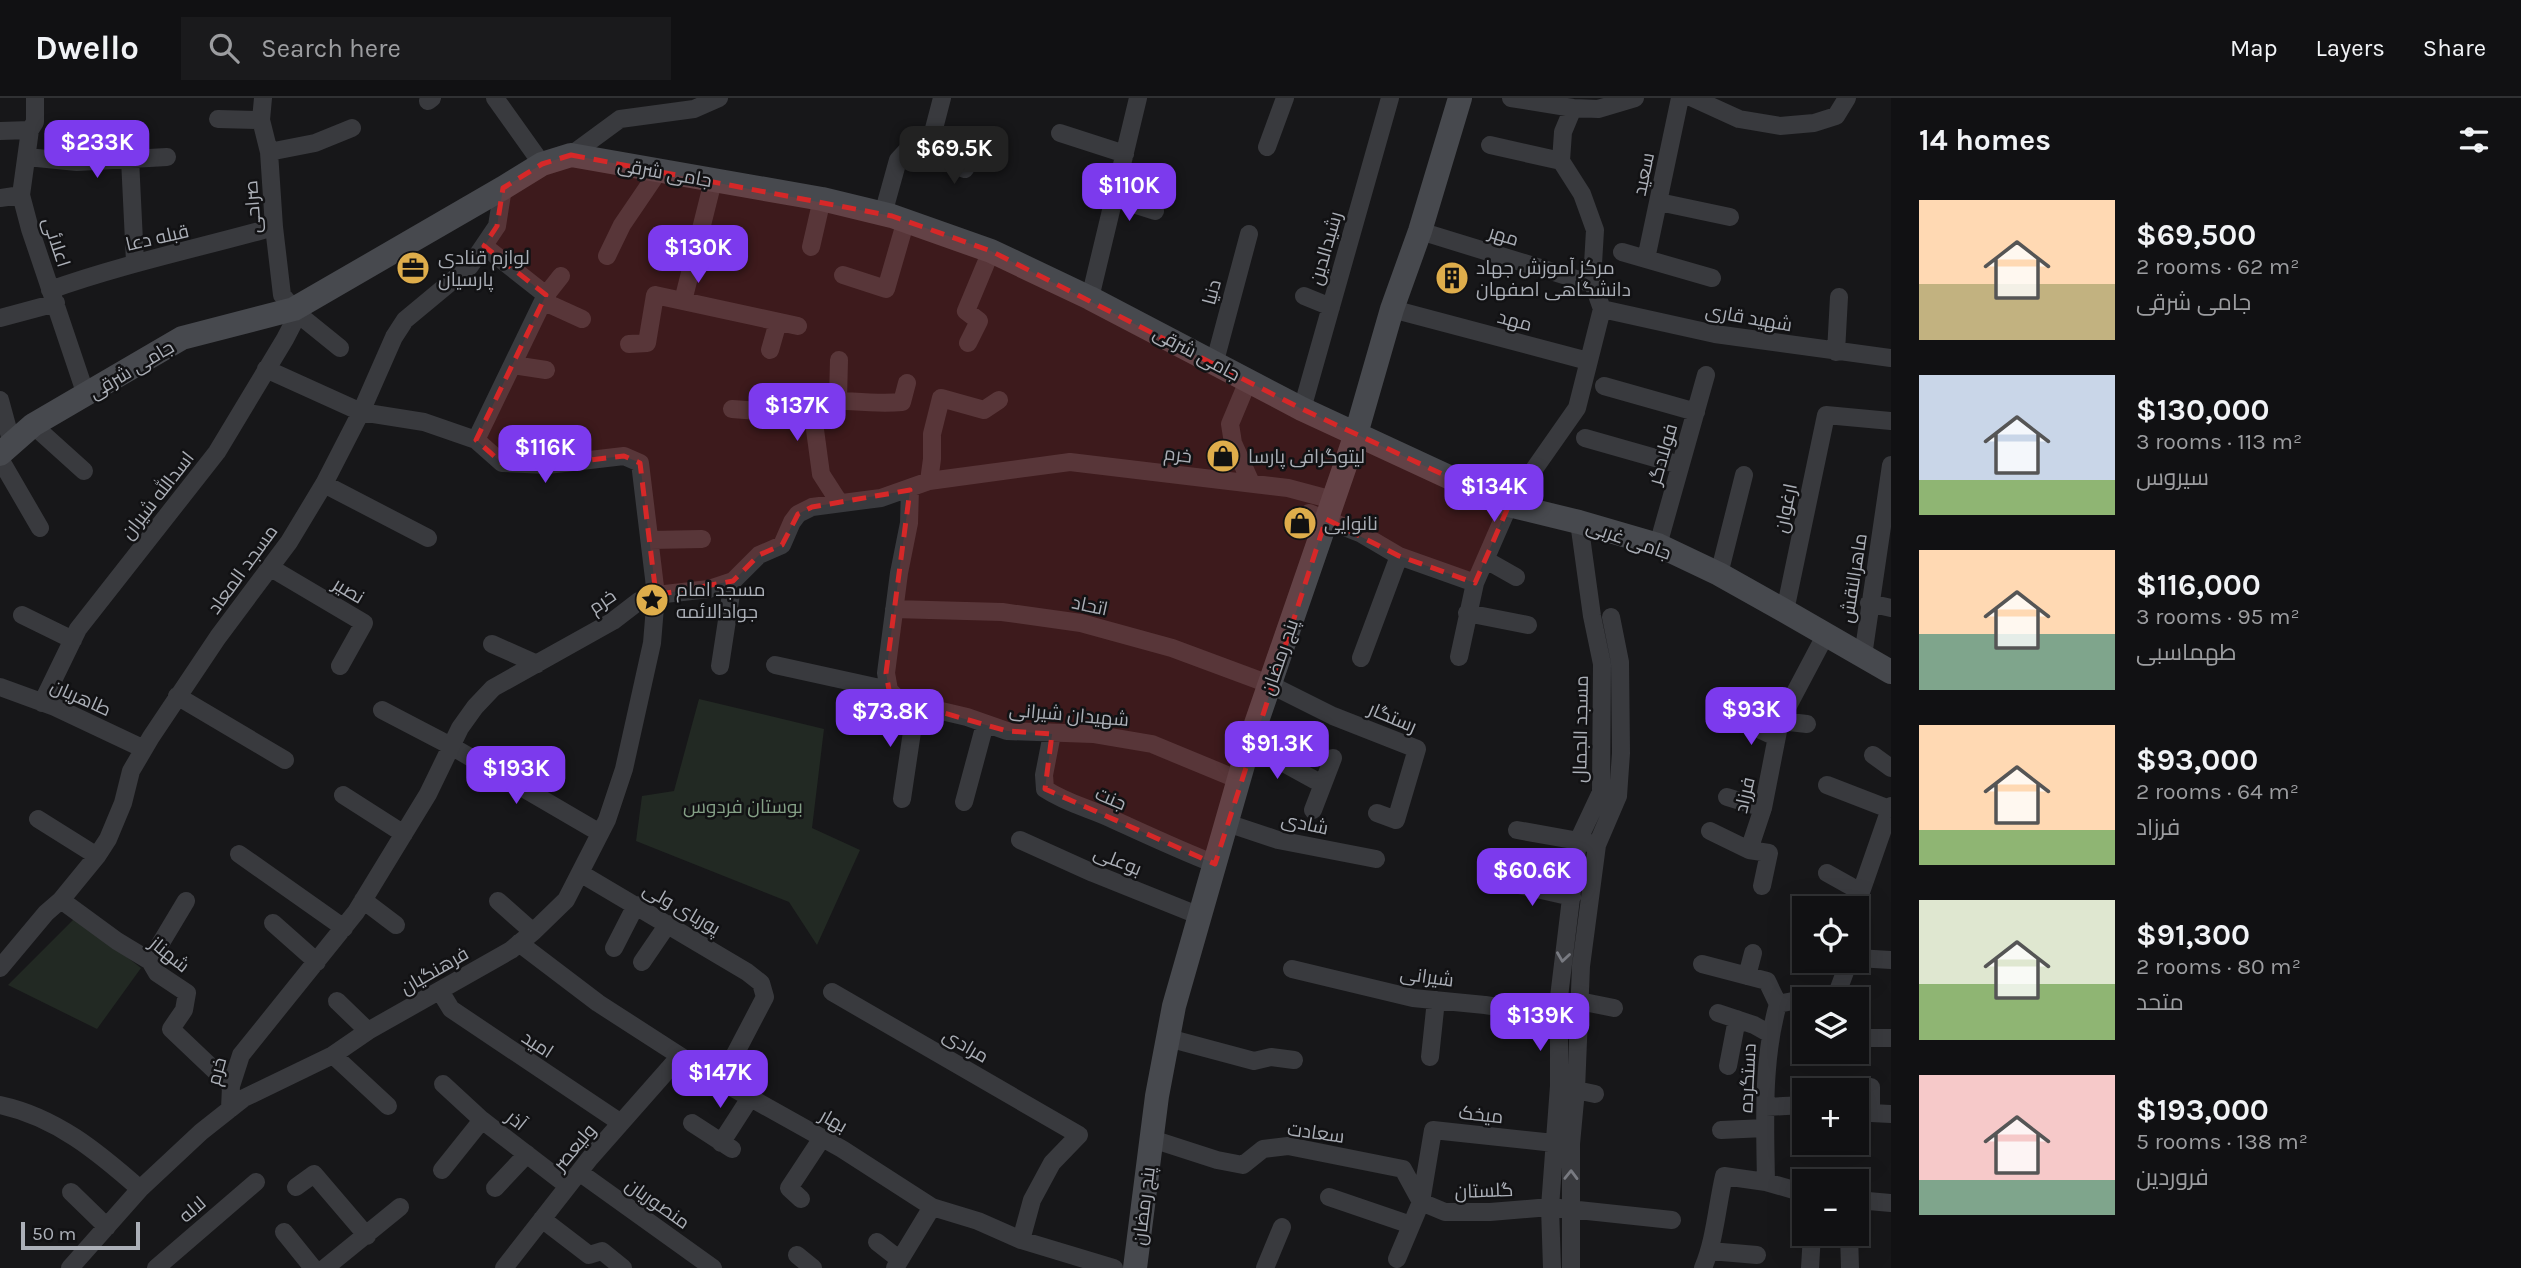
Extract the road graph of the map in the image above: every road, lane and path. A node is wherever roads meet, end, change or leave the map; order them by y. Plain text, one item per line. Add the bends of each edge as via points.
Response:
1 (35, 98) edge
2 (263, 98) edge
3 (495, 98) edge
4 (638, 98) edge
5 (719, 98) edge
6 (942, 98) edge
7 (1138, 98) edge
8 (1285, 98) edge
9 (1390, 98) edge
10 (1460, 98) edge
11 (1511, 98) edge
12 (1635, 98) edge
13 (1680, 98) edge
14 (1694, 98) edge
15 (1847, 98) edge
16 (1573, 108) junction
17 (640, 116) junction
18 (218, 119) dead end
19 (261, 120) junction
20 (352, 128) dead end
21 (30, 130) junction
22 (0, 131) edge
23 (1060, 133) dead end
24 (1490, 145) dead end
25 (1267, 147) dead end
26 (908, 148) junction
27 (976, 149) dead end
28 (268, 152) junction
29 (1125, 154) junction
30 (571, 155) junction
31 (27, 157) junction
32 (167, 157) dead end
33 (130, 159) junction
34 (1556, 160) junction
35 (541, 164) junction
36 (658, 172) junction
37 (713, 181) junction
38 (503, 188) junction
39 (22, 195) junction
40 (0, 198) edge
41 (1114, 198) junction
42 (822, 199) junction
43 (1659, 202) junction
44 (1155, 211) dead end
45 (883, 214) junction
46 (1730, 217) dead end
47 (906, 220) junction
48 (274, 227) junction
49 (1420, 231) junction
50 (1249, 234) dead end
51 (484, 246) junction
52 (811, 247) dead end
53 (991, 251) junction
54 (1622, 252) dead end
55 (607, 256) dead end
56 (1646, 259) junction
57 (135, 262) junction
58 (843, 275) dead end
59 (561, 276) dead end
60 (1712, 278) dead end
61 (1585, 280) junction
62 (546, 295) junction
63 (1304, 296) dead end
64 (53, 297) junction
65 (1839, 297) dead end
66 (1090, 298) junction
67 (683, 301) junction
68 (1331, 307) junction
69 (1392, 309) junction
70 (296, 311) junction
71 (1601, 313) junction
72 (0, 318) edge
73 (582, 319) dead end
74 (778, 322) junction
75 (798, 326) dead end
76 (968, 343) dead end
77 (629, 344) dead end
78 (340, 348) dead end
79 (770, 350) dead end
80 (1836, 352) junction
81 (1891, 358) edge
82 (839, 360) dead end
83 (1214, 361) junction
84 (1588, 362) junction
85 (513, 365) junction
86 (266, 369) junction
87 (546, 370) dead end
88 (1706, 375) dead end
89 (1248, 381) junction
90 (907, 383) dead end
91 (1604, 386) dead end
92 (86, 395) junction
93 (0, 400) edge
94 (838, 400) junction
95 (999, 400) dead end
96 (1302, 409) junction
97 (732, 410) dead end
98 (361, 412) junction
99 (1696, 412) junction
100 (813, 415) junction
101 (1891, 421) edge
102 (33, 425) junction
103 (1356, 434) junction
104 (1585, 438) dead end
105 (476, 440) junction
106 (4, 452) edge
107 (1891, 465) edge
108 (1680, 466) junction
109 (85, 471) dead end
110 (1744, 475) dead end
111 (929, 481) junction
112 (1251, 483) junction
113 (324, 484) junction
114 (910, 489) junction
115 (839, 502) junction
116 (1509, 505) junction
117 (1888, 508) edge
118 (1323, 511) junction
119 (1579, 522) junction
120 (40, 528) dead end
121 (428, 538) dead end
122 (702, 539) dead end
123 (649, 540) junction
124 (1658, 545) junction
125 (1399, 556) junction
126 (1486, 560) junction
127 (271, 568) junction
128 (1718, 574) junction
129 (1516, 577) dead end
130 (733, 581) junction
131 (1475, 583) junction
132 (656, 595) junction
133 (1869, 603) junction
134 (1891, 608) edge
135 (894, 609) junction
136 (1785, 611) junction
137 (1467, 612) junction
138 (22, 615) dead end
139 (1611, 617) dead end
140 (1528, 625) dead end
141 (1826, 634) junction
142 (73, 640) junction
143 (492, 644) dead end
144 (1863, 656) junction
145 (1459, 657) dead end
146 (1361, 658) dead end
147 (537, 664) junction
148 (775, 664) dead end
149 (340, 666) dead end
150 (720, 666) dead end
151 (1891, 672) edge
152 (1269, 684) junction
153 (0, 687) edge
154 (889, 690) junction
155 (177, 696) junction
156 (42, 703) junction
157 (916, 705) junction
158 (382, 710) dead end
159 (1742, 721) dead end
160 (985, 724) junction
161 (1807, 724) dead end
162 (1778, 729) junction
163 (1052, 734) junction
164 (1250, 744) junction
165 (452, 746) junction
166 (144, 748) junction
167 (1873, 755) dead end
168 (1333, 758) dead end
169 (285, 760) dead end
170 (1891, 768) edge
171 (1239, 780) junction
172 (1322, 784) junction
173 (1827, 785) dead end
174 (343, 795) dead end
175 (1727, 797) dead end
176 (902, 799) dead end
177 (964, 802) dead end
178 (1763, 808) junction
179 (1890, 808) edge
180 (1313, 810) dead end
181 (1377, 813) dead end
182 (38, 819) dead end
183 (1227, 823) junction
184 (1517, 830) dead end
185 (1887, 830) edge
186 (1710, 831) dead end
187 (600, 833) junction
188 (404, 834) junction
189 (1020, 840) dead end
190 (1571, 840) junction
191 (1597, 845) junction
192 (1749, 850) junction
193 (239, 854) dead end
194 (97, 856) junction
195 (1376, 859) dead end
196 (1215, 864) junction
197 (580, 873) junction
198 (1827, 873) dead end
199 (1519, 886) dead end
200 (1762, 886) dead end
201 (1861, 892) junction
202 (1564, 895) junction
203 (1861, 896) edge
204 (61, 900) junction
205 (363, 900) junction
206 (186, 901) dead end
207 (498, 901) dead end
208 (636, 905) junction
209 (1200, 916) junction
210 (273, 923) dead end
211 (668, 924) junction
212 (396, 925) dead end
213 (344, 928) junction
214 (526, 938) junction
215 (614, 948) dead end
216 (1753, 953) dead end
217 (1869, 959) edge
218 (1891, 960) edge
219 (150, 961) junction
220 (317, 962) junction
221 (642, 962) dead end
222 (1702, 964) dead end
223 (0, 968) edge
224 (1292, 969) dead end
225 (1747, 976) junction
226 (440, 991) junction
227 (832, 992) dead end
228 (1436, 1000) junction
229 (337, 1001) dead end
230 (1579, 1001) junction
231 (1792, 1002) edge
232 (1778, 1004) junction
233 (1614, 1008) dead end
234 (1717, 1013) dead end
235 (1549, 1014) junction
236 (1737, 1020) junction
237 (369, 1031) junction
238 (1770, 1034) junction
239 (1168, 1038) junction
240 (1869, 1038) edge
241 (1891, 1038) edge
242 (333, 1055) junction
243 (680, 1056) junction
244 (1430, 1057) dead end
245 (1294, 1060) dead end
246 (1727, 1066) dead end
247 (721, 1082) junction
248 (443, 1084) dead end
249 (231, 1086) junction
250 (1871, 1087) dead end
251 (1576, 1090) junction
252 (1595, 1094) dead end
253 (750, 1098) junction
254 (0, 1105) edge
255 (388, 1106) dead end
256 (1792, 1106) edge
257 (1766, 1107) junction
258 (230, 1109) junction
259 (1891, 1114) edge
260 (482, 1120) junction
261 (621, 1123) junction
262 (691, 1123) dead end
263 (1765, 1128) junction
264 (1721, 1130) dead end
265 (822, 1138) junction
266 (1152, 1139) junction
267 (1542, 1141) junction
268 (527, 1154) junction
269 (442, 1170) dead end
270 (573, 1179) junction
271 (256, 1182) dead end
272 (1766, 1182) junction
273 (296, 1187) dead end
274 (495, 1188) dead end
275 (141, 1189) junction
276 (1792, 1190) edge
277 (71, 1192) dead end
278 (1329, 1198) dead end
279 (801, 1199) dead end
280 (1869, 1201) edge
281 (1421, 1202) junction
282 (1891, 1203) edge
283 (400, 1207) dead end
284 (932, 1207) junction
285 (1542, 1208) junction
286 (1570, 1209) junction
287 (542, 1219) junction
288 (1672, 1220) dead end
289 (1411, 1225) junction
290 (107, 1227) junction
291 (1282, 1227) dead end
292 (284, 1232) dead end
293 (367, 1236) junction
294 (1021, 1240) junction
295 (877, 1242) dead end
296 (1811, 1246) edge
297 (1849, 1246) edge
298 (1710, 1251) junction
299 (797, 1255) dead end
300 (1757, 1255) dead end
301 (1397, 1259) dead end
302 (897, 1264) edge
303 (336, 1265) edge
304 (70, 1268) edge
305 (156, 1268) edge
306 (313, 1268) edge
307 (504, 1268) edge
308 (623, 1268) edge
309 (713, 1268) edge
310 (813, 1268) edge
311 (1114, 1268) edge
312 (1135, 1268) edge
313 (1265, 1268) edge
314 (1552, 1268) edge
315 (1571, 1268) edge
316 (1703, 1268) edge
317 (1810, 1268) edge
318 (1850, 1268) edge

1 - 21 street, اعلائی via 35,122
2 - 19 street, صراحی
3 - 35 street
4 - 17 street
5 - 17 street via 694,109
6 - 26 street via 930,140
7 - 29 street
8 - 25 street
9 - 68 street, رشیدالدین
10 - 49 street, پنج رمضان
11 - 16 street
12 - 16 street via 1598,109
13 - 43 street, سعید
14 - 15 street via 1739,119 1780,126 1836,116
16 - 34 street
17 - 30 street via 620,119
18 - 19 street
19 - 28 street, صراحی
20 - 28 street via 315,143
21 - 22 street
21 - 31 street, اعلائی
23 - 29 street
24 - 34 street
26 - 27 street via 965,169
26 - 45 street via 898,160
28 - 48 street, صراحی
29 - 41 street
30 - 35 street, جامی شرقی
30 - 36 street, جامی شرقی
31 - 33 street via 77,162
31 - 39 street, اعلائی
32 - 33 street
33 - 57 street
34 - 61 street via 1582,194 1595,230
35 - 38 street, جامی شرقی
36 - 37 street, جامی شرقی
36 - 55 street
37 - 42 street, جامی شرقی
37 - 67 street
38 - 51 street, مسجد المعاد via 496,226
38 - 70 street, جامی شرقی
39 - 40 street
39 - 64 street, اعلائی
41 - 44 street
41 - 66 street
42 - 45 street, جامی شرقی
42 - 52 street
43 - 46 street
43 - 56 street, سعید
45 - 47 street, جامی شرقی
47 - 53 street, جامی شرقی
47 - 58 street via 886,289
48 - 57 street, قبله دعا
48 - 70 street, صراحی via 282,295
49 - 61 street, مهر
49 - 69 street, پنج رمضان
50 - 83 street, دنیا
51 - 62 street
51 - 98 street, مسجد المعاد via 470,266 405,320
53 - 66 street, جامی شرقی
53 - 76 street via 966,311 979,321
54 - 56 street
56 - 60 street
57 - 64 street, قبله دعا
59 - 62 street
61 - 71 street
62 - 73 street via 549,304
62 - 85 street
63 - 68 street
64 - 72 street, قبله دعا
64 - 92 street, اعلائی
65 - 80 street
66 - 83 street, جامی شرقی
67 - 74 street
67 - 77 street via 655,295 647,343
68 - 96 street, رشیدالدین
69 - 84 street, مهد
69 - 103 street, پنج رمضان
70 - 78 street
70 - 86 street, اسدالله شیران
70 - 92 street, جامی شرقی via 182,338
71 - 80 street, شهید قاری
71 - 84 street
74 - 75 street
74 - 79 street
80 - 81 street, شهید قاری
82 - 94 street
83 - 89 street, جامی شرقی
84 - 116 street via 1577,408
85 - 87 street
85 - 105 street
86 - 98 street
86 - 142 street, اسدالله شیران via 217,452
88 - 99 street, فولادگر
89 - 96 street, جامی شرقی
89 - 112 street via 1230,424 1233,443
90 - 94 street via 902,402 880,405
91 - 99 street
92 - 102 street, جامی شرقی
93 - 106 street
94 - 100 street via 813,400
95 - 111 street via 984,410 941,398 932,434
96 - 103 street, جامی شرقی
97 - 100 street
98 - 105 street via 424,422
98 - 113 street, مسجد المعاد
99 - 108 street, فولادگر
100 - 115 street via 821,474
101 - 136 street, ارغوان via 1826,415
102 - 106 street, جامی شرقی
102 - 109 street
103 - 116 street, جامی غربی
103 - 118 street, پنج رمضان
104 - 108 street
105 - 123 street, فرهنگیان via 502,463 547,465 624,456 640,463
106 - 120 street
107 - 117 street, ماهرالنقش
108 - 124 street, فولادگر
110 - 128 street
111 - 112 street, خرم via 1070,462
111 - 114 street, خرم
112 - 118 street, خرم via 1288,488
113 - 121 street
113 - 127 street, مسجد المعاد
114 - 115 street, خرم via 881,498
114 - 135 street via 909,523
115 - 130 street, خرم via 798,514 782,545 759,555
116 - 119 street, جامی غربی
116 - 126 street
117 - 133 street, ماهرالنقش
118 - 125 street, خرم
118 - 152 street, پنج رمضان
119 - 124 street, جامی غربی
119 - 190 street, مسجد الجمال via 1602,664 1601,792
122 - 123 street
123 - 132 street, فرهنگیان
124 - 128 street, جامی غربی
125 - 131 street, خرم
125 - 146 street
126 - 129 street
126 - 131 street
127 - 149 street, نصیر via 364,623
127 - 155 street, مسجد المعاد
128 - 136 street, جامی غربی
130 - 132 street, خرم via 709,589
130 - 150 street
131 - 137 street
132 - 147 street, خرم
132 - 187 street, فرهنگیان via 652,643 624,769
133 - 134 street
133 - 144 street, ماهرالنقش
135 - 152 street, اتحاد via 1002,612 1081,623 1172,648
135 - 154 street via 886,673
136 - 141 street, جامی غربی
137 - 140 street
137 - 145 street
138 - 142 street
139 - 191 street, مسجد الجمال via 1620,662 1621,753 1618,796
141 - 144 street, جامی غربی
141 - 162 street, فرزاد
142 - 156 street, اسدالله شیران
143 - 147 street
144 - 151 street, جامی غربی
147 - 165 street, خرم via 493,688 475,706
148 - 154 street, شهیدان شیرانی
152 - 164 street, پنج رمضان
152 - 181 street, رستگار via 1416,749 1395,820
153 - 156 street, طاهریان
154 - 157 street, شهیدان شیرانی
155 - 166 street, مسجد المعاد
155 - 169 street
156 - 166 street, طاهریان
157 - 160 street, شهیدان شیرانی
157 - 176 street
158 - 165 street
159 - 162 street
160 - 163 street, شهیدان شیرانی via 1007,731
160 - 177 street
161 - 162 street
162 - 178 street, فرزاد
163 - 171 street, شهیدان شیرانی via 1093,734 1152,744
163 - 196 street, جنت via 1045,789
164 - 171 street, پنج رمضان
164 - 172 street
165 - 187 street
165 - 188 street, خرم
166 - 194 street, مسجد المعاد
167 - 170 street
168 - 172 street
171 - 183 street, پنج رمضان
172 - 180 street
173 - 179 street
174 - 188 street
175 - 178 street
178 - 192 street, فرزاد
179 - 185 street
182 - 194 street
183 - 195 street, شادی via 1278,840
183 - 196 street, پنج رمضان
184 - 190 street
185 - 201 street
186 - 192 street
187 - 197 street, فرهنگیان
188 - 205 street, خرم
189 - 209 street, بوعلی
190 - 191 street
190 - 202 street, مسجد الجمال
191 - 230 street, مسجد الجمال
192 - 200 street via 1769,853
193 - 213 street
194 - 204 street, مسجد المعاد
196 - 209 street, پنج رمضان
197 - 208 street, پوریای ولی
197 - 214 street, فرهنگیان via 566,900
198 - 201 street
199 - 202 street
201 - 203 street
202 -> 235 street, مسجد الجمال
204 - 219 street, شهناز
204 - 223 street, مسجد المعاد
205 - 212 street
205 - 213 street, خرم
206 - 219 street
207 - 214 street, بهار
208 - 211 street, پوریای ولی
208 - 215 street
209 - 239 street, پنج رمضان
210 - 220 street
211 - 221 street
211 - 247 street, پوریای ولی via 761,983 765,997
213 - 220 street, خرم
214 - 226 street, فرهنگیان
214 - 243 street, بهار via 598,1003
216 - 225 street
217 - 218 street
219 - 249 street, شهناز via 157,973 187,993 184,1010 171,1029
220 - 249 street, خرم via 241,1055
222 - 225 street
224 - 228 street, شیرانی
225 - 232 street via 1767,981
226 - 237 street, فرهنگیان
226 - 261 street, امید via 451,1009
227 - 294 street, مرادی via 1079,1135 1052,1163 1032,1200
228 - 235 street, شیرانی
228 - 244 street
229 - 237 street
230 - 233 street
230 - 251 street, مسجد الجمال
231 - 232 street
232 - 238 street, دستگرده
234 - 236 street
235 - 267 street, مسجد الجمال via 1559,1086
236 - 238 street
236 - 246 street
237 - 242 street, فرهنگیان
238 - 257 street, دستگرده
239 - 245 street via 1254,1061
239 - 266 street, پنج رمضان
240 - 241 street
242 - 255 street
242 - 258 street, فرهنگیان
243 - 247 street, بهار
243 - 261 street, ولیعصر
247 - 253 street, بهار
248 - 260 street, آذر
249 - 258 street, خرم
250 - 259 street via 1871,1113
251 - 252 street
286 -> 251 street, مسجد الجمال
253 - 262 street via 727,1146
253 - 265 street, بهار
254 - 275 street via 24,1110 89,1145
256 - 257 street
257 - 263 street, دستگرده
258 - 275 street, فرهنگیان
260 - 268 street, آذر
260 - 269 street
261 - 270 street, ولیعصر
263 - 264 street
263 - 272 street, دستگرده
265 - 279 street via 789,1188
265 - 284 street, بهار
266 - 281 street, سعادت via 1243,1165 1263,1149 1288,1146 1403,1169
266 - 312 street, پنج رمضان
267 - 281 street, میخک via 1433,1130
267 - 285 street, مسجد الجمال
268 - 270 street, آذر
268 - 274 street
270 - 287 street, ولیعصر
270 - 309 street, منصوریان
271 - 305 street, لاله
272 - 276 street
272 - 298 street via 1724,1176
273 - 293 street via 314,1174
275 - 290 street, فرهنگیان
277 - 290 street
278 - 289 street
280 - 282 street
281 - 285 street, گلستان via 1445,1212
281 - 289 street
283 - 293 street
284 - 294 street, بهار
284 - 302 street
285 - 286 street, گلستان
285 - 314 street, مسجد الجمال
286 - 288 street, گلستان
286 - 315 street, مسجد الجمال
287 - 307 street, ولیعصر
287 - 308 street via 589,1255 602,1251
289 - 301 street
290 - 304 street, فرهنگیان
291 - 313 street
292 - 306 street
293 - 303 street
294 - 311 street, بهار
295 - 302 street
296 - 317 street
297 - 318 street
298 - 300 street
298 - 316 street
299 - 310 street

